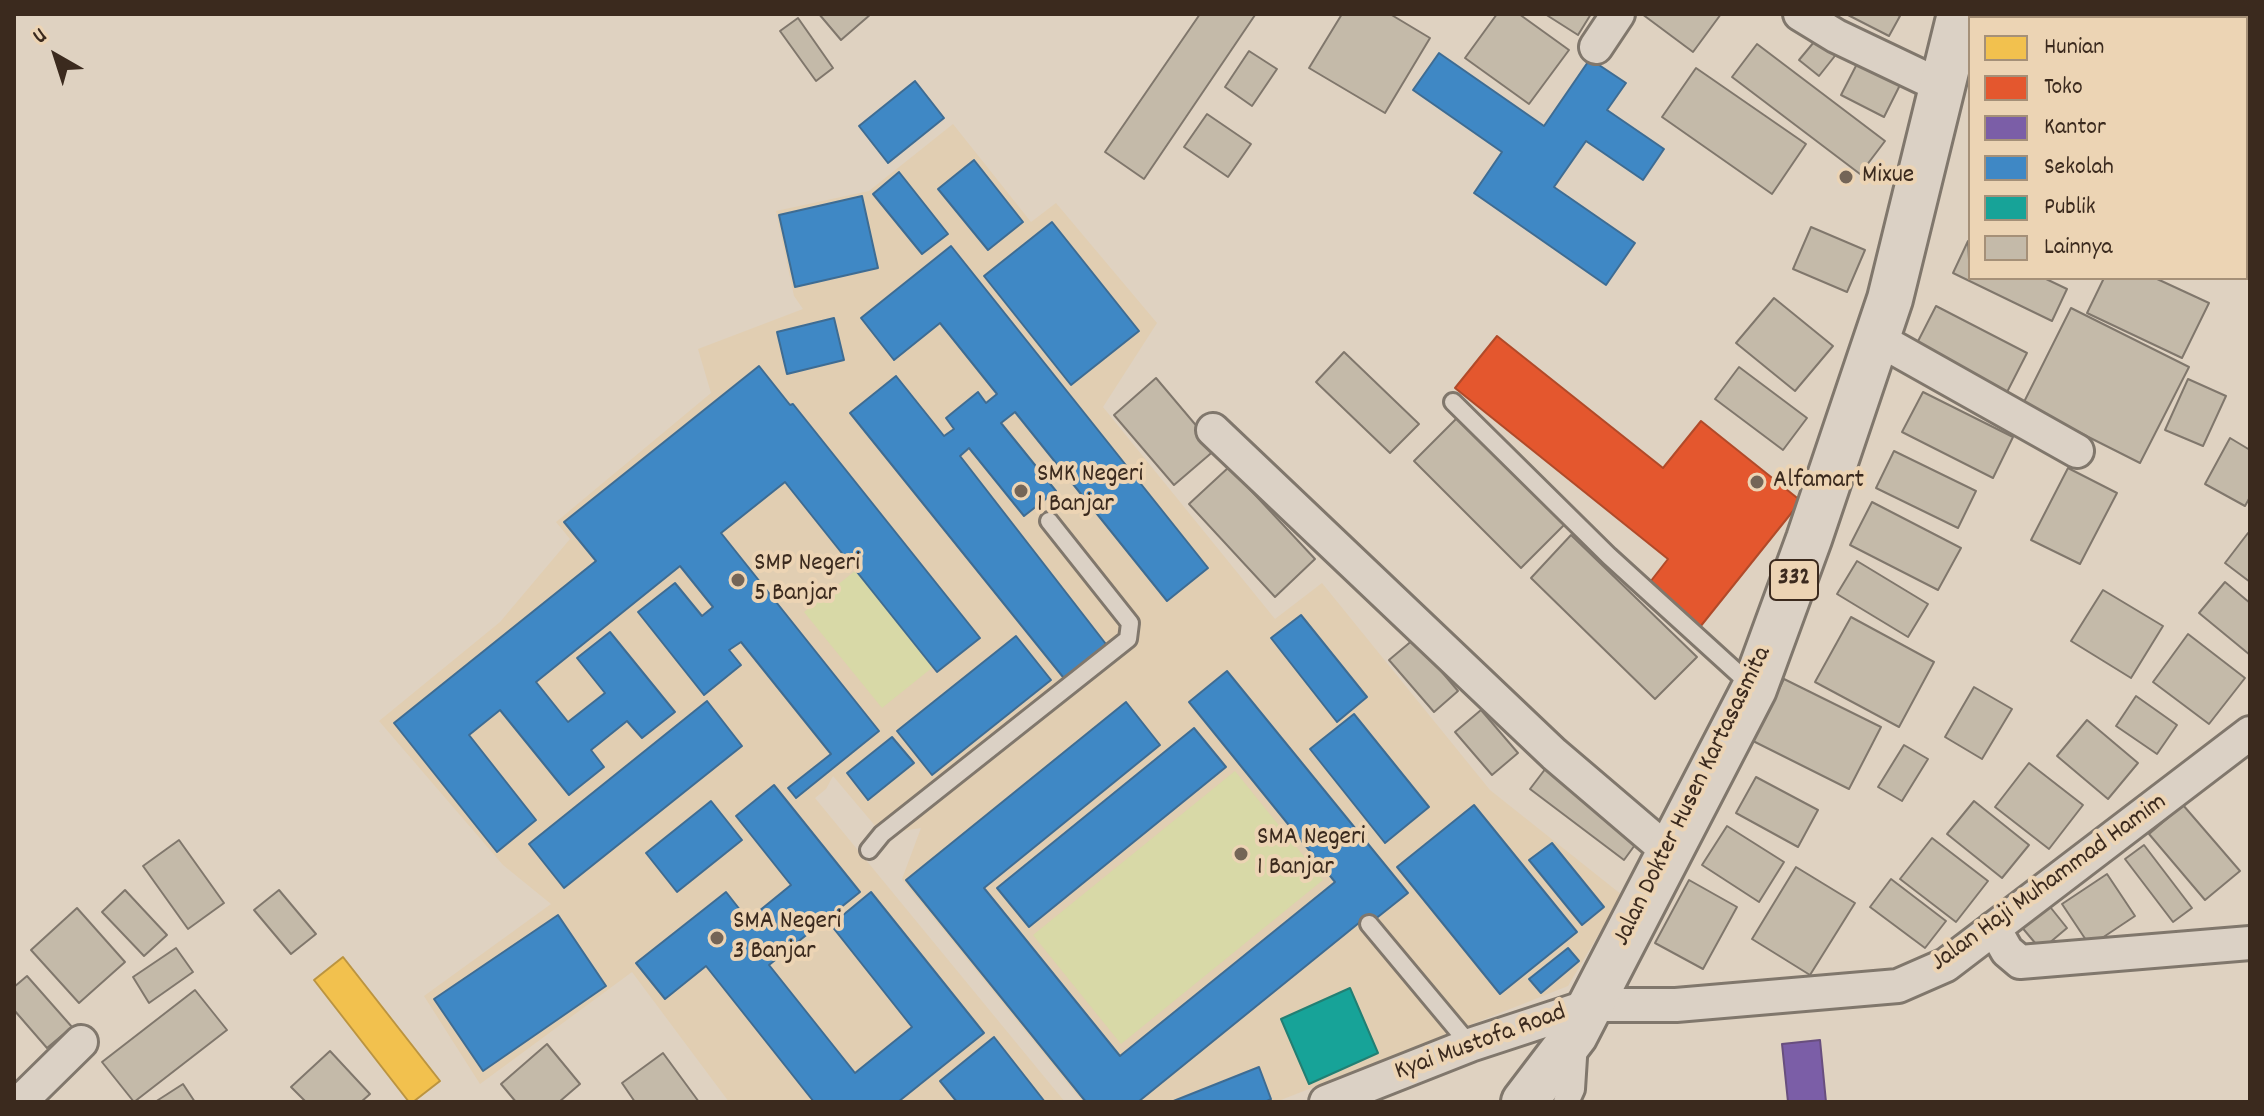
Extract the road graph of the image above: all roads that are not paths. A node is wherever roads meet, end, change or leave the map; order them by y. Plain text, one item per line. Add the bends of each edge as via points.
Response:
1 (1618, 14) edge
2 (1800, 14) edge
3 (1960, 14) edge
4 (1596, 47) dead end
5 (1941, 86) junction
6 (1878, 339) junction
7 (1453, 402) dead end
8 (1213, 430) dead end
9 (2077, 451) dead end
10 (1049, 521) dead end
11 (1754, 689) junction
12 (2250, 733) edge
13 (869, 850) dead end
14 (1670, 853) junction
15 (1369, 924) dead end
16 (1994, 928) junction
17 (2250, 943) edge
18 (1583, 1020) junction
19 (81, 1042) dead end
20 (1470, 1045) junction
21 (20, 1102) edge
22 (1326, 1102) edge
23 (1524, 1102) edge
24 (1566, 1102) edge

1 - 4 street
2 - 5 street
3 - 5 main road, Jalan Dokter Husen Kartasasmita / 332
5 - 6 main road, Jalan Dokter Husen Kartasasmita / 332
6 - 9 street
6 - 11 main road, Jalan Dokter Husen Kartasasmita / 332
7 - 11 lane
8 - 14 street via 1554,754
10 - 13 lane via 1130,623 1128,639 882,834
11 - 14 main road, Jalan Dokter Husen Kartasasmita / 332
12 - 16 street, Jalan Haji Muhammad Hamim
14 - 18 main road, Jalan Dokter Husen Kartasasmita / 332
15 - 20 lane
16 - 17 street via 2020,962
16 - 18 street, Jalan Haji Muhammad Hamim via 1946,965 1898,986 1676,1005
18 - 20 street, Kyai Mustofa Road
18 - 23 main road, Jalan Dokter Husen Kartasasmita / 332
18 - 24 street
19 - 21 street
20 - 22 street, Kyai Mustofa Road

